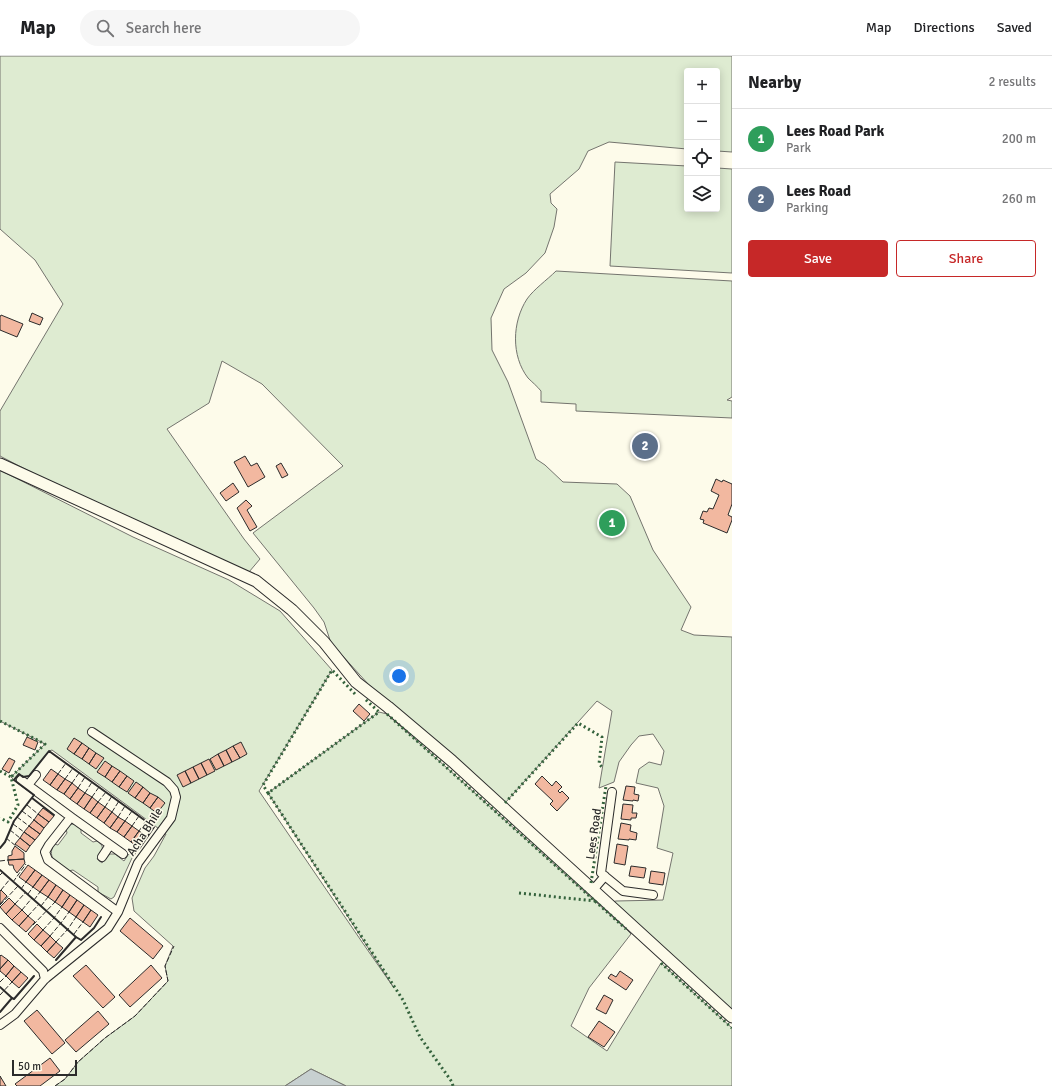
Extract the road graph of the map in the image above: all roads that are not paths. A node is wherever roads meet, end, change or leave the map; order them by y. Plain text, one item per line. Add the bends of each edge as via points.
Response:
1 (0, 464) edge
2 (92, 732) dead end
3 (36, 775) dead end
4 (21, 780) dead end
5 (28, 785) junction
6 (612, 792) dead end
7 (71, 817) junction
8 (110, 845) junction
9 (123, 854) dead end
10 (102, 856) dead end
11 (605, 876) junction
12 (593, 890) junction
13 (653, 895) dead end
14 (118, 912) junction
15 (0, 928) edge
16 (45, 979) junction
17 (732, 1017) edge
18 (0, 1025) edge

1 - 12 street via 256,581 297,615 324,642 356,682 452,761
2 - 14 street, Acha Bhile via 167,782 174,790 176,798 171,818 138,863
3 - 5 street
4 - 5 street, Acha Bhile
5 - 7 street, Acha Bhile
6 - 11 street, Lees Road via 601,873
7 - 8 street, Acha Bhile
7 - 14 street via 45,852 48,860
8 - 9 street, Acha Bhile
8 - 10 street, Acha Bhile
11 - 12 street, Lees Road
11 - 13 street, Lees Road via 623,890
12 - 17 street
14 - 16 street, Acha Bhile via 108,928
15 - 16 street via 43,971
16 - 18 street, Acha Bhile via 15,1014

